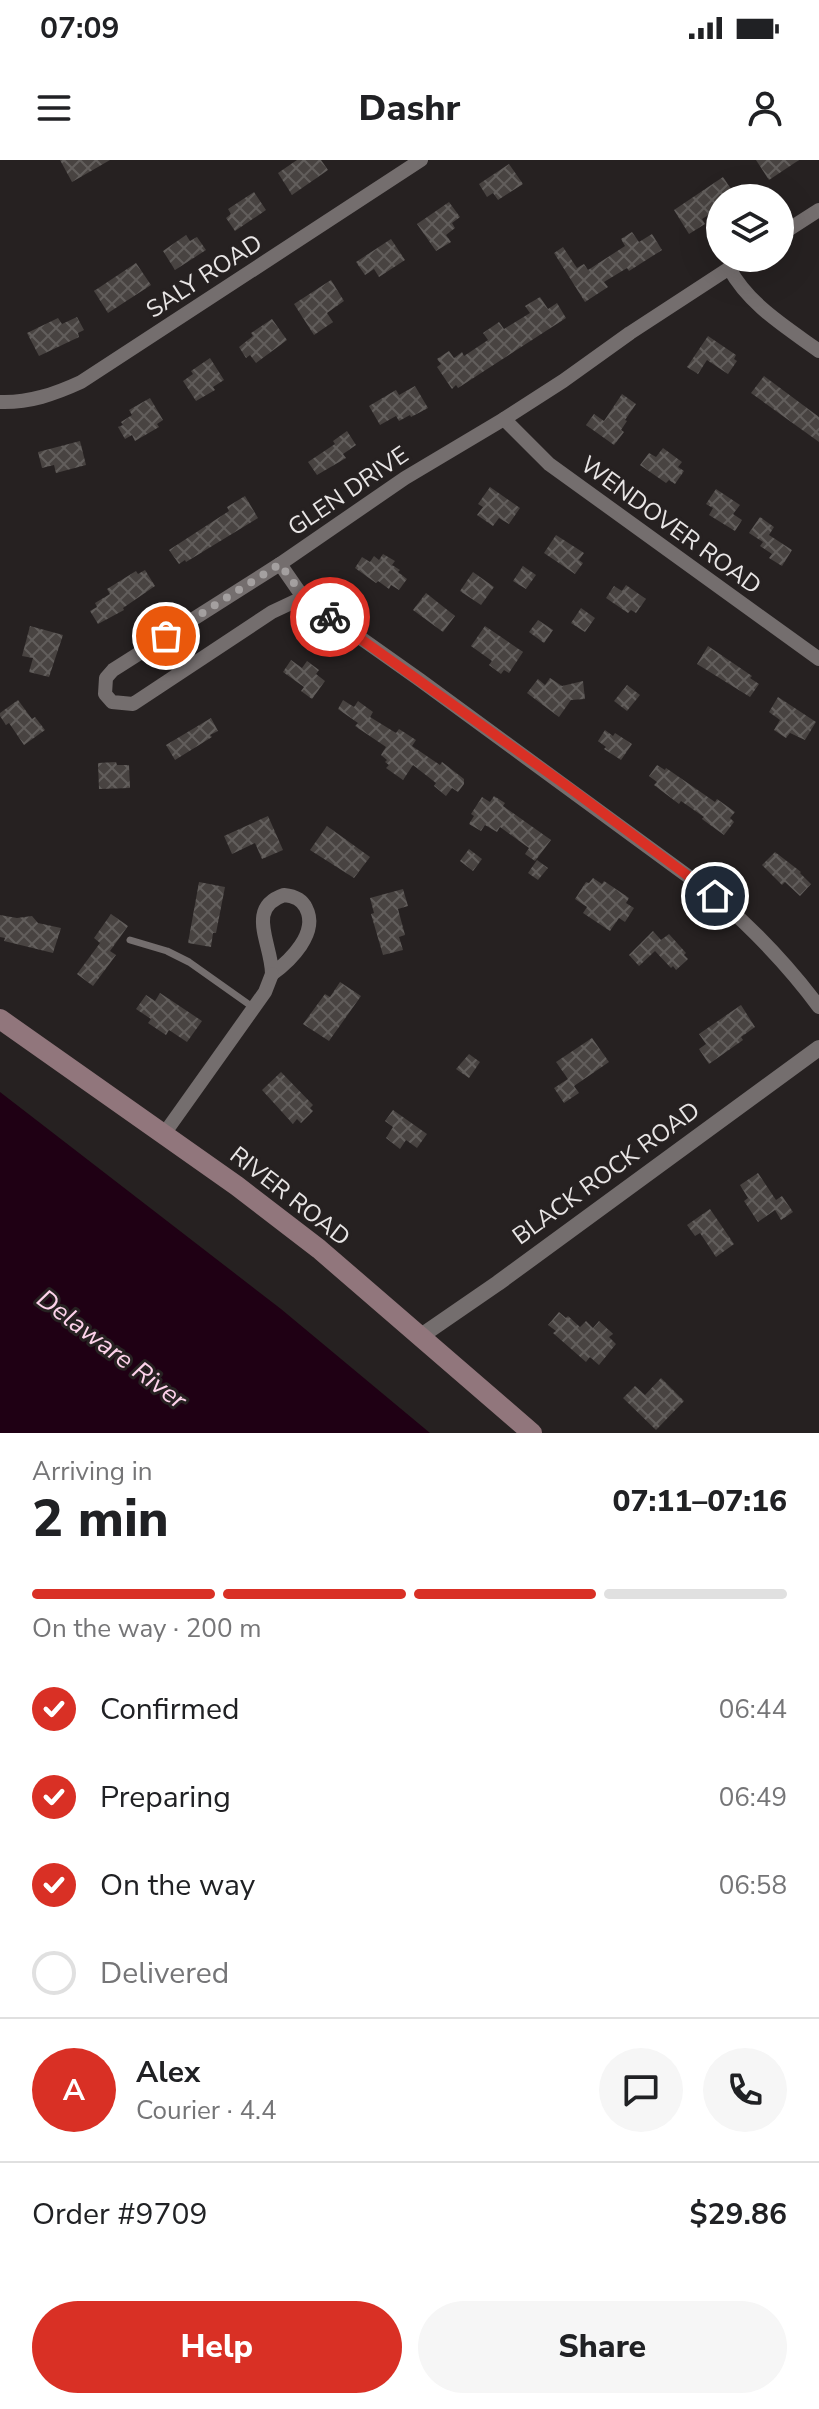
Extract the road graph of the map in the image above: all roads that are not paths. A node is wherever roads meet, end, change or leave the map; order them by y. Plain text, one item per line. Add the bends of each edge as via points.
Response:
1 (421, 160) edge
2 (819, 210) edge
3 (794, 226) edge
4 (723, 272) edge
5 (731, 272) edge
6 (819, 351) edge
7 (0, 402) edge
8 (504, 419) junction
9 (280, 564) junction
10 (304, 597) junction
11 (819, 659) edge
12 (130, 940) dead end
13 (272, 974) junction
14 (819, 1007) edge
15 (254, 1008) junction
16 (0, 1019) edge
17 (819, 1048) edge
18 (164, 1134) junction
19 (421, 1336) junction
20 (532, 1433) edge

1 - 7 street, SALY ROAD via 81,382 32,399
2 - 3 street
4 - 8 street, GLEN DRIVE
5 - 6 street via 748,296
8 - 9 street, GLEN DRIVE via 405,478
8 - 11 street, WENDOVER ROAD via 549,464
9 - 10 street
9 - 10 street, GLEN DRIVE via 113,670 104,686 108,699 126,704 142,699
10 - 14 street via 715,896 785,964
12 - 15 lane via 189,962
13 - 13 street via 295,954 309,926 308,910 289,895 275,898 264,911
13 - 15 street
15 - 18 street
16 - 18 main road, RIVER ROAD
17 - 19 street, BLACK ROCK ROAD
18 - 19 main road, RIVER ROAD via 319,1249
19 - 20 main road, RIVER ROAD

